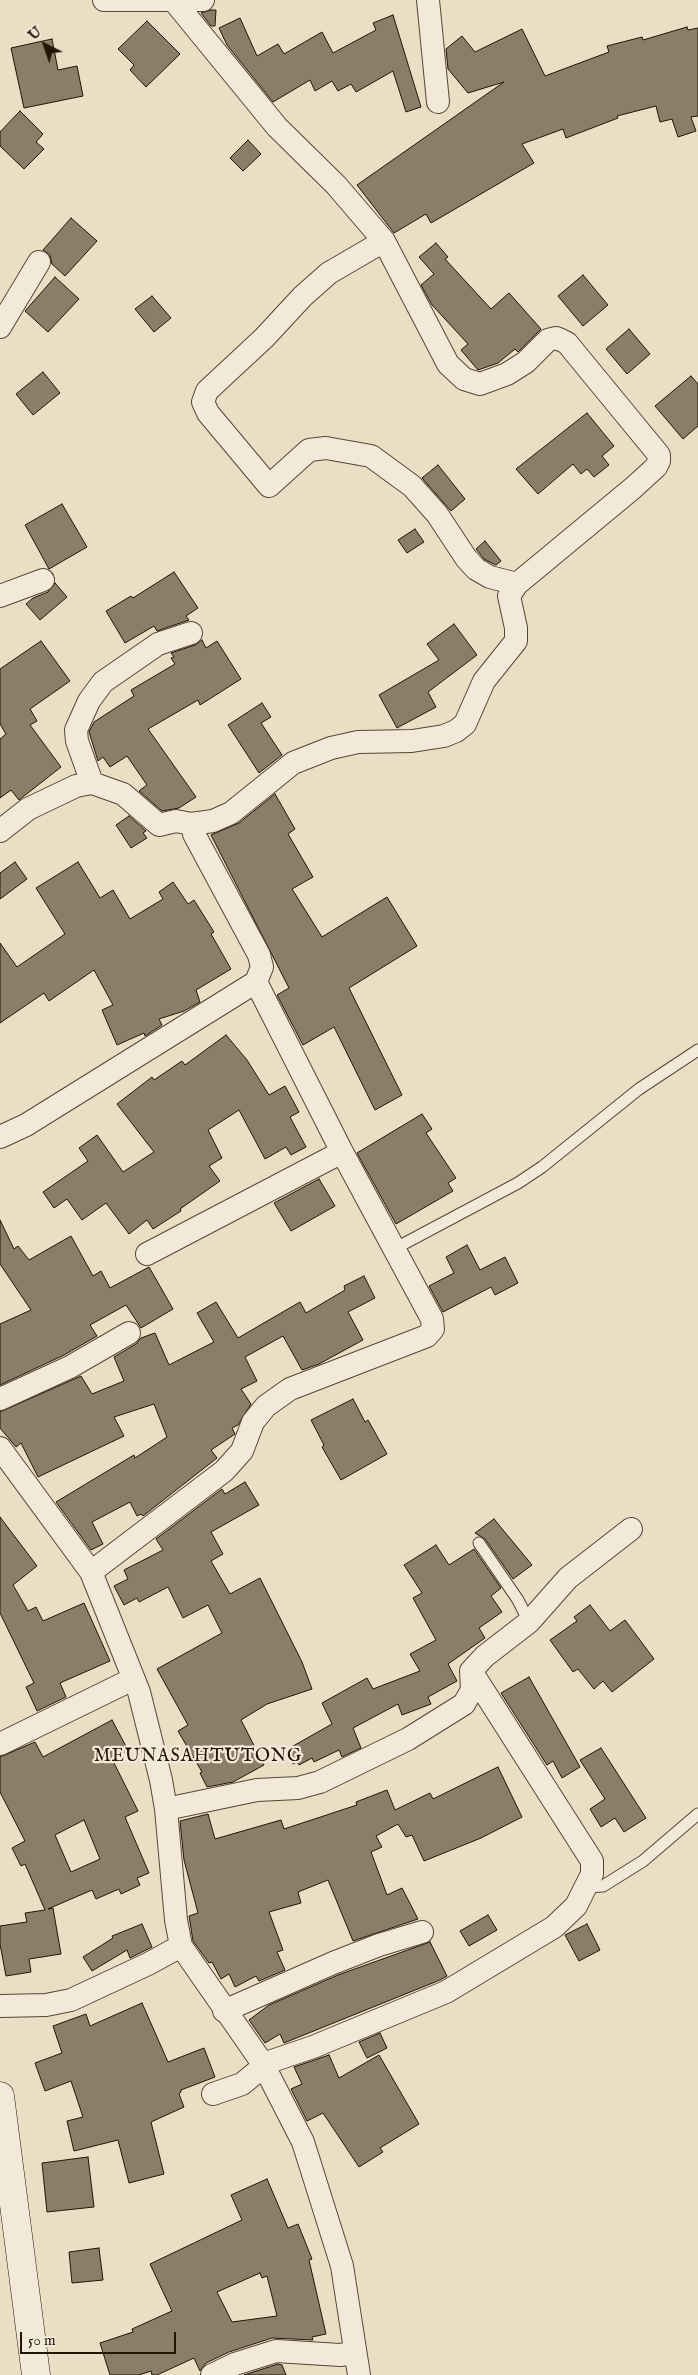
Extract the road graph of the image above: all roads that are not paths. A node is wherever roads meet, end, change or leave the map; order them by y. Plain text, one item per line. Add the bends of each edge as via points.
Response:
1 (104, 0) edge
2 (203, 0) edge
3 (428, 0) edge
4 (174, 1) edge
5 (438, 102) dead end
6 (384, 241) junction
7 (39, 262) dead end
8 (0, 327) edge
9 (43, 580) dead end
10 (517, 584) junction
11 (0, 596) edge
12 (191, 633) dead end
13 (92, 783) junction
14 (0, 831) edge
15 (194, 834) dead end
16 (256, 982) junction
17 (698, 1050) edge
18 (0, 1137) edge
19 (342, 1152) junction
20 (394, 1249) junction
21 (147, 1254) dead end
22 (129, 1333) dead end
23 (0, 1399) edge
24 (0, 1448) edge
25 (630, 1529) dead end
26 (479, 1543) dead end
27 (91, 1572) junction
28 (529, 1622) junction
29 (471, 1671) junction
30 (133, 1679) junction
31 (0, 1744) edge
32 (166, 1809) junction
33 (698, 1814) edge
34 (588, 1887) junction
35 (422, 1932) dead end
36 (181, 1946) junction
37 (0, 2006) edge
38 (224, 2011) junction
39 (263, 2064) junction
40 (214, 2094) dead end
41 (0, 2096) edge
42 (355, 2353) junction
43 (36, 2375) edge
44 (212, 2375) edge
45 (359, 2375) edge

1 - 4 street
2 - 4 street
3 - 5 street
4 - 6 street via 272,121 342,191
6 - 10 street via 448,364 464,379 480,384 494,380 526,362 548,340 556,338 566,343 660,455 656,467 633,488
6 - 10 street via 329,273 303,296 207,392 203,402 208,413 269,486 309,450 326,448 370,456 412,486 437,514 476,569 490,577
7 - 8 street
9 - 11 street
10 - 13 street via 509,596 516,641 484,681 465,724 456,731 412,741 358,742 331,748 293,763 231,813 213,821 191,824 176,821 159,825 123,794
12 - 13 street via 158,644 103,682 89,701 76,730
13 - 14 street via 76,786 28,809
15 - 16 street via 260,955 262,967
16 - 18 street via 34,1120
16 - 19 street
17 - 20 lane via 640,1089 518,1183
19 - 20 street
19 - 21 street
20 - 27 street via 432,1319 434,1328 430,1335 290,1389 266,1406 253,1422 242,1451 224,1470
22 - 23 street via 70,1367
24 - 27 street
25 - 28 street via 568,1578
26 - 28 lane
27 - 30 street
28 - 29 street
29 - 32 street via 472,1690 464,1704 408,1739 320,1782 298,1788 257,1790
29 - 34 street via 592,1861
30 - 31 street
30 - 32 street
32 - 36 street
33 - 34 lane via 643,1862 603,1886
34 - 39 street via 576,1906 554,1926 446,1992
35 - 38 street via 333,1963
36 - 37 street via 71,2000 46,2005
36 - 38 street
38 - 39 street
39 - 40 street via 242,2084
39 - 42 street via 303,2142 342,2266
41 - 43 street
42 - 44 street via 276,2351
42 - 45 street

